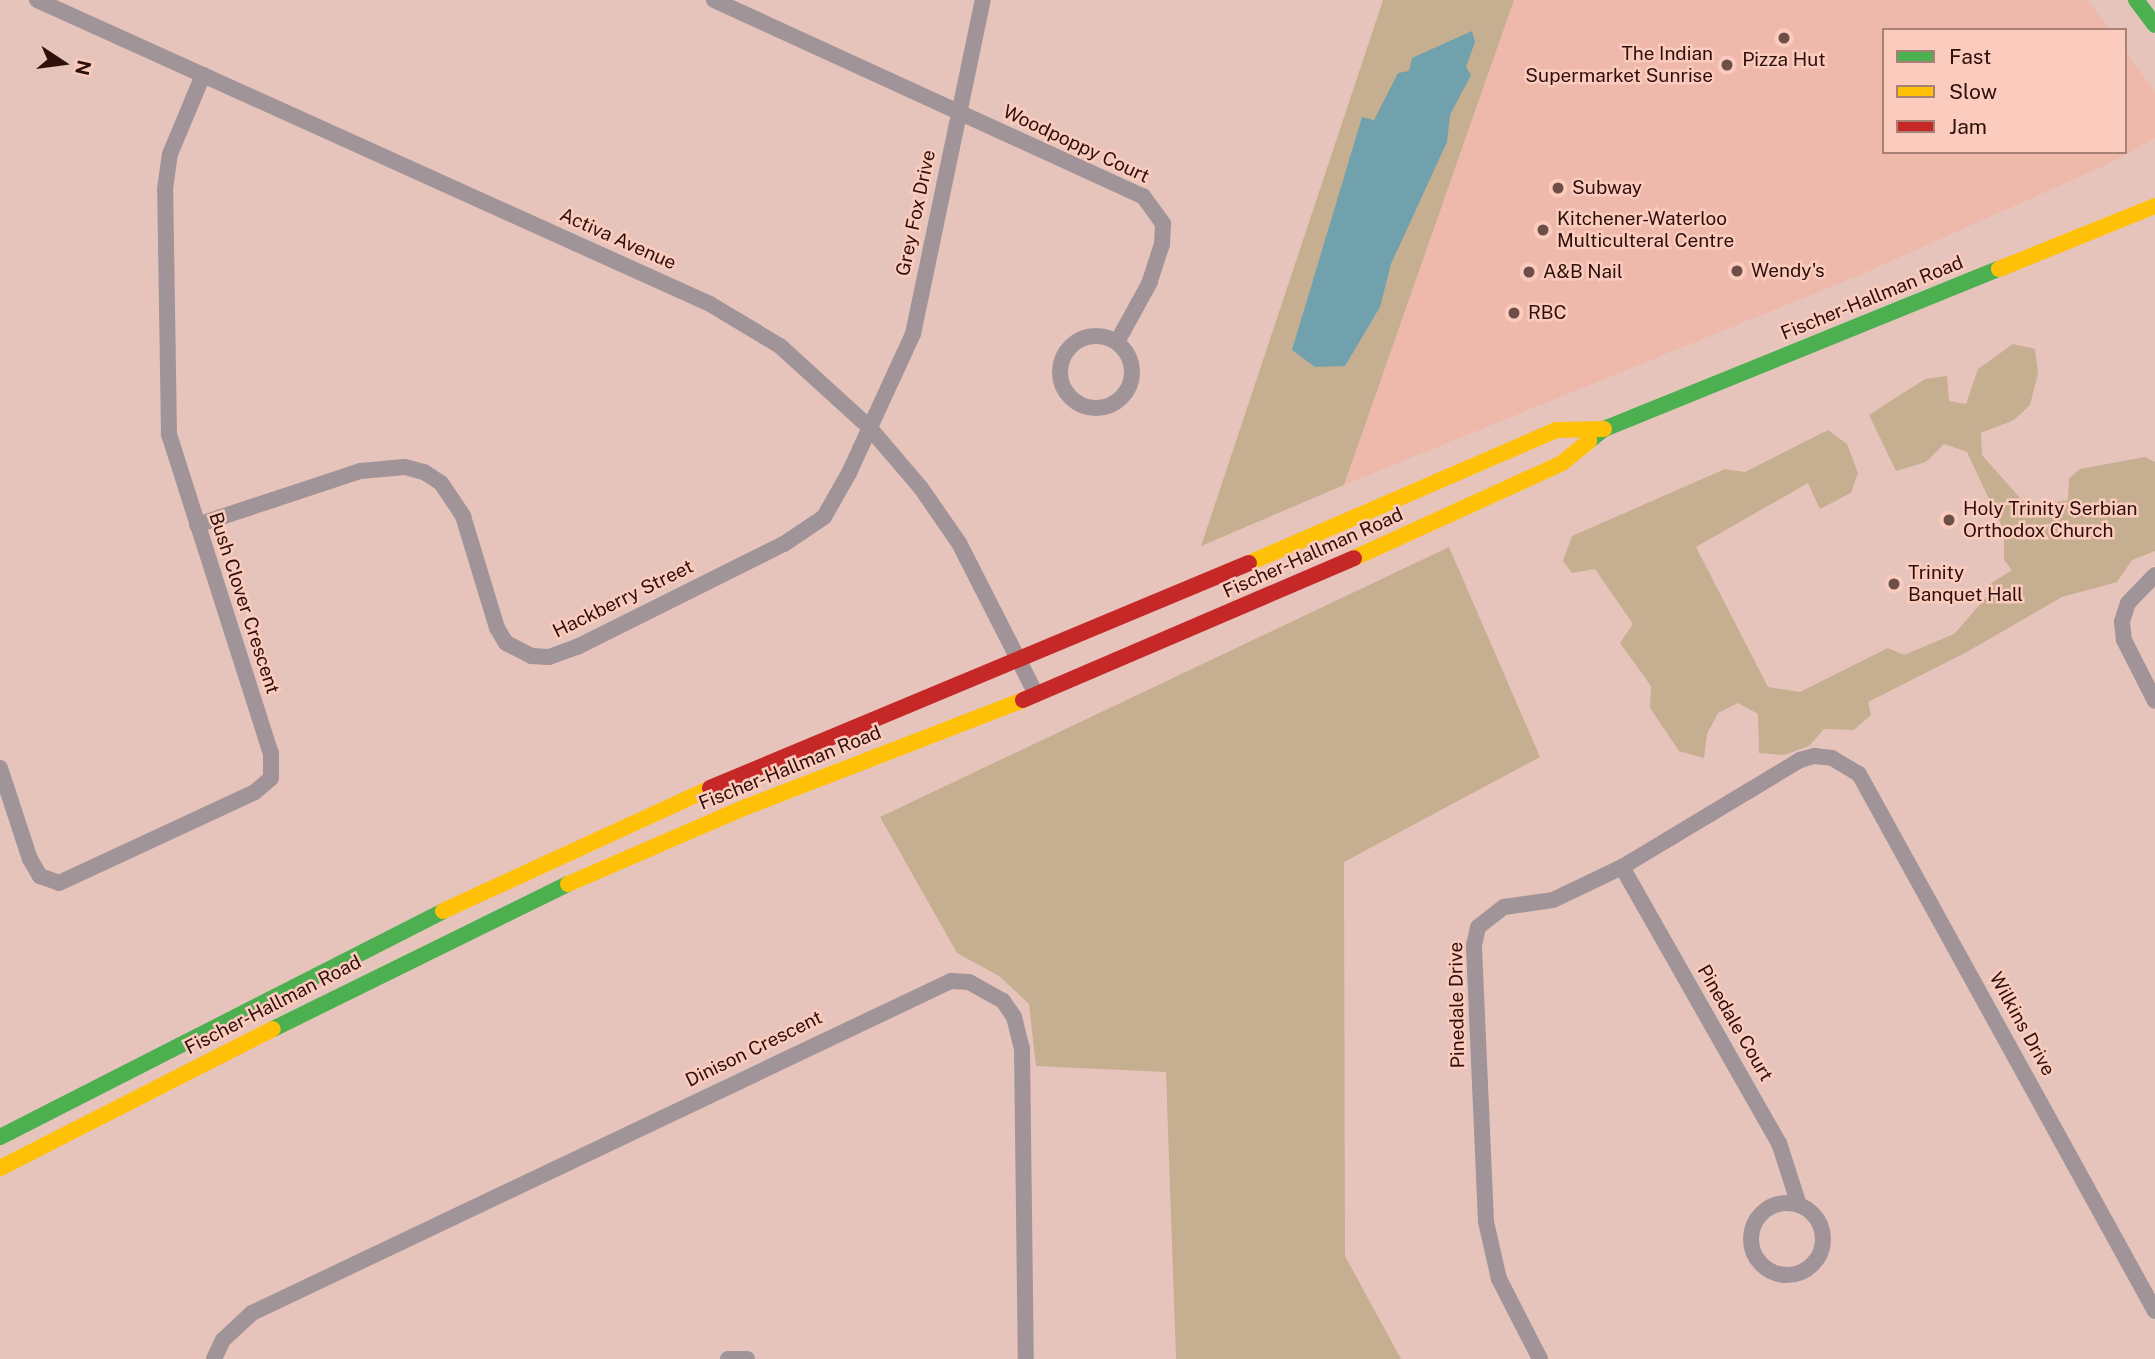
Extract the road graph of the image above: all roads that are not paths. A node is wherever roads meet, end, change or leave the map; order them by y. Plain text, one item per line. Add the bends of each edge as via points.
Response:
1 (37, 0) edge
2 (714, 0) edge
3 (983, 0) edge
4 (2136, 0) edge
5 (2155, 25) edge
6 (203, 75) junction
7 (958, 113) junction
8 (2155, 206) edge
9 (1118, 342) junction
10 (868, 426) junction
11 (1604, 429) junction
12 (197, 525) junction
13 (2155, 575) edge
14 (1020, 662) junction
15 (1036, 694) junction
16 (2155, 701) edge
17 (1845, 763) joint
18 (0, 768) edge
19 (1622, 867) junction
20 (0, 1137) edge
21 (0, 1168) edge
22 (1799, 1205) junction
23 (2155, 1311) edge
24 (214, 1359) edge
25 (728, 1359) edge
26 (747, 1359) edge
27 (1026, 1359) edge
28 (1540, 1359) edge

1 - 6 street, Activa Avenue
2 - 7 street, Woodpoppy Court
3 - 7 street, Grey Fox Drive
4 - 5 main road
6 - 10 street, Activa Avenue via 710,304 780,346
6 - 12 street, Bush Clover Crescent via 170,154 165,189 169,434
7 - 9 street, Woodpoppy Court via 1143,196 1155,209 1163,224 1163,244 1150,282
7 - 10 street, Grey Fox Drive via 913,334
8 - 11 main road, Fischer-Hallman Road
9 - 9 street via 1090,336 1067,349 1060,378 1073,400 1098,408 1110,405 1128,389 1130,360
10 - 12 street, Hackberry Street via 824,517 784,544 549,657 531,656 506,643 497,628 463,516 441,483 424,472 393,467 360,471
10 - 14 street, Activa Avenue via 921,488 959,543
11 - 14 main road, Fischer-Hallman Road via 1556,430
11 - 15 main road, Fischer-Hallman Road via 1562,463 1295,585
12 - 18 street, Bush Clover Crescent via 271,754 274,766 266,785 59,883 40,876 30,859
13 - 16 street via 2128,603 2122,622 2123,640
14 - 15 street, Activa Avenue
14 - 20 main road, Fischer-Hallman Road via 652,812 408,927
15 - 21 main road, Fischer-Hallman Road via 746,807 506,911
17 - 19 street, Pinedale Drive via 1814,756 1800,760
17 - 23 street, Wilkins Drive via 1859,774 1874,798
19 - 22 street, Pinedale Court via 1779,1143
19 - 28 street, Pinedale Drive via 1553,900 1504,907 1478,927 1474,945 1486,1222 1499,1279
22 - 22 street, Pinedale Court via 1772,1207 1754,1224 1751,1243 1755,1258 1776,1274 1801,1273 1821,1252 1823,1234 1816,1217
24 - 27 street, Dinison Crescent via 223,1340 252,1314 951,981 969,982 1003,1001 1014,1017 1022,1049
25 - 26 street

